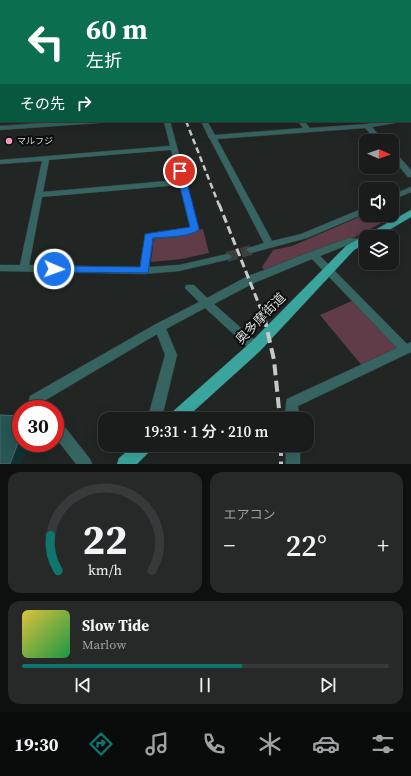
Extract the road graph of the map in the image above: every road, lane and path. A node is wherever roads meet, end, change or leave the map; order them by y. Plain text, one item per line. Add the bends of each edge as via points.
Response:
1 (85, 122) edge
2 (167, 122) edge
3 (204, 122) edge
4 (302, 122) edge
5 (389, 122) edge
6 (367, 126) junction
7 (0, 128) edge
8 (308, 130) junction
9 (374, 134) edge
10 (211, 137) junction
11 (174, 148) junction
12 (46, 159) junction
13 (0, 162) edge
14 (399, 162) edge
15 (411, 175) edge
16 (183, 182) junction
17 (411, 189) edge
18 (39, 194) junction
19 (399, 195) edge
20 (359, 213) edge
21 (411, 214) edge
22 (382, 230) edge
23 (359, 240) edge
24 (359, 243) edge
25 (270, 246) junction
26 (251, 250) tunnel mouth
27 (313, 254) junction
28 (227, 257) tunnel mouth
29 (0, 268) edge
30 (24, 268) junction
31 (329, 270) junction
32 (144, 271) junction
33 (190, 288) dead end
34 (206, 302) junction
35 (160, 327) junction
36 (255, 347) junction
37 (408, 348) edge
38 (35, 400) edge
39 (156, 412) edge
40 (183, 412) edge
41 (292, 412) edge
42 (64, 437) edge
43 (138, 452) edge
44 (293, 452) edge
45 (85, 464) edge
46 (125, 464) edge
47 (293, 464) edge

1 - 7 street
2 - 11 street
3 - 10 street
4 - 8 street
5 - 6 street
6 - 8 street
6 - 9 street
8 - 10 street
10 - 25 street
11 - 12 street
11 - 16 street
12 - 13 street
12 - 18 street
14 - 15 street
16 - 18 street
16 - 32 street via 195,229 149,236
17 - 19 street
18 - 30 street
20 - 25 street via 304,236
21 - 22 main road, 奥多摩街道
23 - 27 street
24 - 31 main road, 奥多摩街道 via 350,248
25 - 26 street
27 - 31 street
27 - 34 street via 250,280
28 - 32 street via 179,268
29 - 30 street
30 - 32 street
31 - 36 main road, 奥多摩街道
31 - 37 street
33 - 34 street
34 - 35 street
34 - 36 street
35 - 38 street
35 - 39 street via 171,355
36 - 40 main road, 奥多摩街道
37 - 41 street via 292,403
42 - 45 street
43 - 46 main road
44 - 47 street

